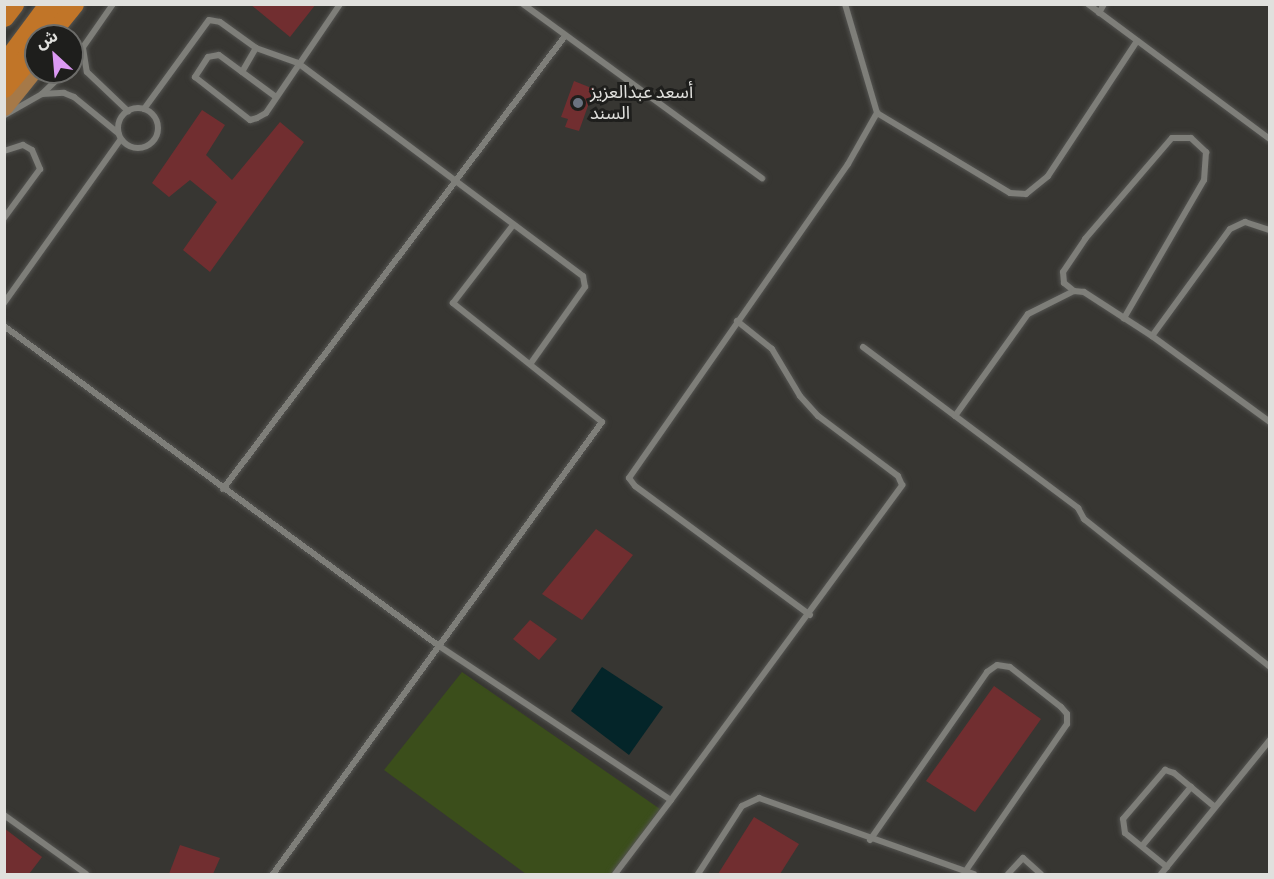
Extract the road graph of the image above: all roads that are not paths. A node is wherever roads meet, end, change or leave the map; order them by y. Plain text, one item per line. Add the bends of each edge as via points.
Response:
1 (13, 4) edge
2 (51, 4) edge
3 (73, 4) edge
4 (84, 4) edge
5 (113, 4) edge
6 (340, 4) edge
7 (523, 4) edge
8 (845, 4) edge
9 (1088, 4) edge
10 (1104, 4) edge
11 (1099, 12) junction
12 (4, 16) edge
13 (58, 24) edge
14 (68, 24) edge
15 (565, 36) junction
16 (1137, 41) junction
17 (84, 47) edge
18 (256, 48) junction
19 (84, 54) edge
20 (298, 63) junction
21 (24, 66) edge
22 (4, 67) edge
23 (242, 72) junction
24 (24, 74) edge
25 (52, 84) edge
26 (4, 87) edge
27 (42, 94) junction
28 (276, 97) junction
29 (4, 106) edge
30 (144, 109) junction
31 (128, 111) junction
32 (877, 113) junction
33 (4, 115) edge
34 (120, 136) junction
35 (1269, 139) edge
36 (4, 151) edge
37 (762, 178) dead end
38 (454, 182) junction
39 (4, 218) edge
40 (513, 225) junction
41 (1269, 230) edge
42 (1074, 291) junction
43 (4, 303) edge
44 (1124, 318) junction
45 (737, 321) junction
46 (4, 326) edge
47 (1152, 336) junction
48 (863, 347) dead end
49 (531, 363) junction
50 (955, 416) junction
51 (1269, 422) edge
52 (223, 489) junction
53 (810, 615) junction
54 (439, 646) junction
55 (1269, 667) edge
56 (1269, 740) edge
57 (1191, 787) junction
58 (671, 800) junction
59 (1215, 807) junction
60 (4, 815) edge
61 (870, 840) junction
62 (1142, 846) junction
63 (1167, 867) junction
64 (967, 869) junction
65 (86, 874) edge
66 (273, 874) edge
67 (615, 874) edge
68 (698, 874) edge
69 (974, 874) edge
70 (1008, 874) edge
71 (1041, 874) edge
72 (1161, 874) edge

1 - 12 highway
2 - 22 highway
3 - 13 highway
4 - 14 main road
5 - 17 lane
6 - 20 lane
7 - 15 lane
8 - 32 lane
9 - 11 lane
10 - 11 lane
11 - 16 lane
15 - 37 lane
15 - 38 lane
16 - 32 lane via 1048,176 1026,194 1010,193
16 - 35 lane
18 - 20 lane
18 - 23 lane
18 - 30 lane via 220,22 209,20
19 - 31 lane via 87,72
20 - 28 lane
20 - 38 lane
21 - 26 highway
23 - 28 lane
23 - 28 lane via 214,54 195,78 250,120 266,113
24 - 29 main road
25 - 27 lane
27 - 33 lane
27 - 34 lane via 64,93 74,97
30 - 31 lane
30 - 34 lane via 159,126 154,141 133,148
31 - 34 lane via 120,121
32 - 45 lane via 848,164
34 - 43 lane
36 - 39 lane via 23,145 32,150 40,169
38 - 40 lane
38 - 52 lane
40 - 49 lane via 586,282
40 - 49 lane via 453,303
41 - 47 lane via 1245,222 1230,229
42 - 44 lane via 1084,292
42 - 44 lane via 1064,283 1063,272 1085,238 1172,138 1191,138 1206,152 1204,180
42 - 50 lane via 1028,314
44 - 47 lane
45 - 53 lane via 780,358 800,396 818,416 901,480 902,485
45 - 53 lane via 629,478
46 - 52 lane
47 - 51 lane
48 - 50 lane
49 - 54 lane via 602,422
50 - 55 lane via 1078,508 1084,519
52 - 54 lane
53 - 58 lane
54 - 58 lane
54 - 66 lane
56 - 59 lane
57 - 59 lane
57 - 62 lane
57 - 62 lane via 1171,771 1165,771 1123,819 1123,830
58 - 67 lane
59 - 63 lane
60 - 65 lane
61 - 64 lane
61 - 64 lane via 987,672 997,665 1010,668 1061,707 1067,714 1067,724
61 - 68 lane via 759,798 742,806
62 - 63 lane
63 - 72 lane
64 - 69 lane
70 - 71 lane via 1023,858

